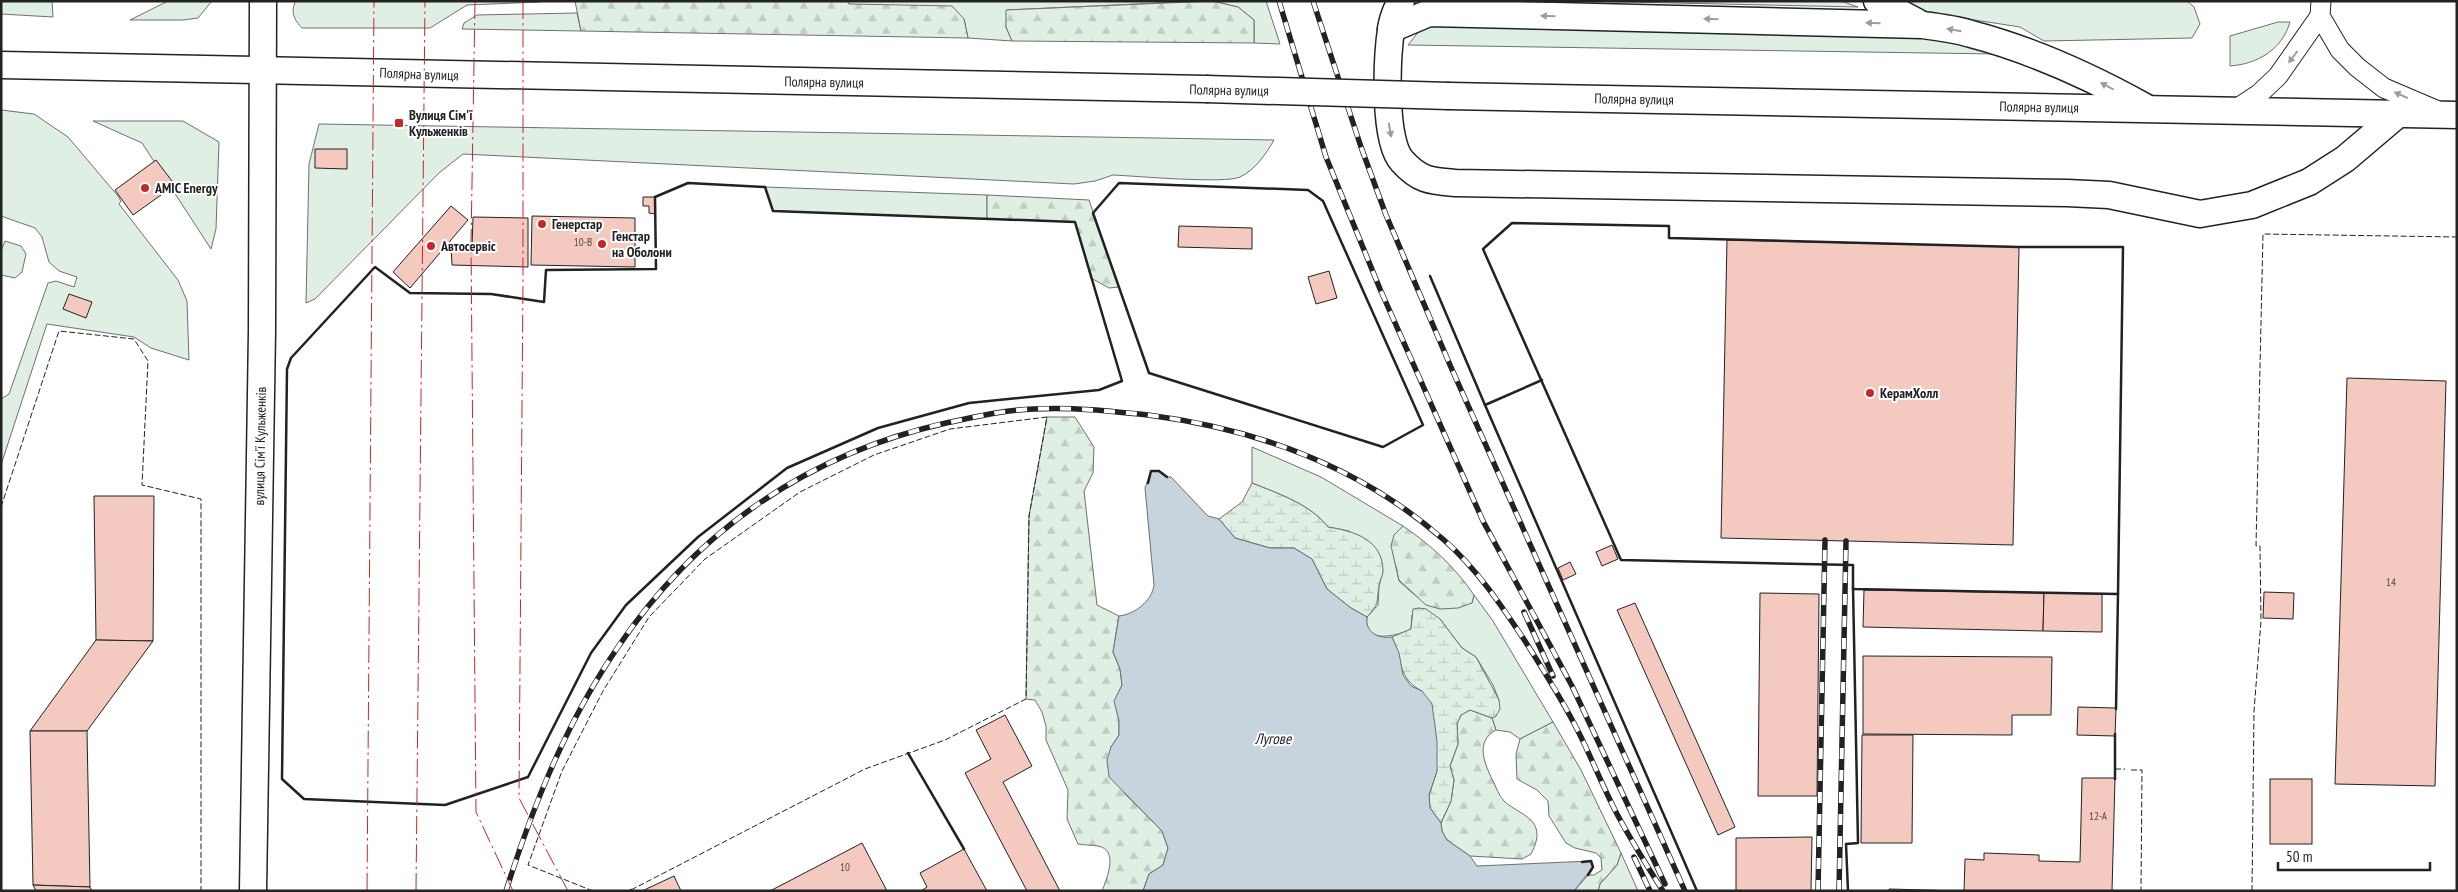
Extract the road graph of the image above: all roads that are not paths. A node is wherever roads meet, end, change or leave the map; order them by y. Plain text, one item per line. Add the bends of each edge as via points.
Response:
1 (263, 1) edge
2 (1401, 1) edge
3 (1878, 1) edge
4 (2321, 9) edge
5 (1922, 24) junction
6 (1390, 29) junction
7 (1, 65) edge
8 (262, 70) junction
9 (2149, 109) junction
10 (2233, 111) junction
11 (2398, 114) junction
12 (2451, 115) edge
13 (253, 891) edge

1 - 8 main road, вулиця Сімʼї Кульженків
2 - 6 main road
3 - 5 main road
4 -> 10 street via 2278,76 2259,94
12 -> 4 street via 2384,88 2357,67 2340,50
5 -> 6 main road via 1429,13
9 -> 5 main road via 2102,82 2009,46 1970,33
6 -> 11 main road via 1388,118 1392,143 1401,160 1426,181 2067,193 2110,195 2200,214 2252,205 2309,182 2345,159
7 - 8 main road, Полярна вулиця
8 - 9 main road, Полярна вулиця, bridge
8 - 13 main road, вулиця Сімʼї Кульженків via 262,332
9 - 10 main road, Полярна вулиця
10 - 11 main road, Полярна вулиця
11 - 12 main road, Полярна вулиця

